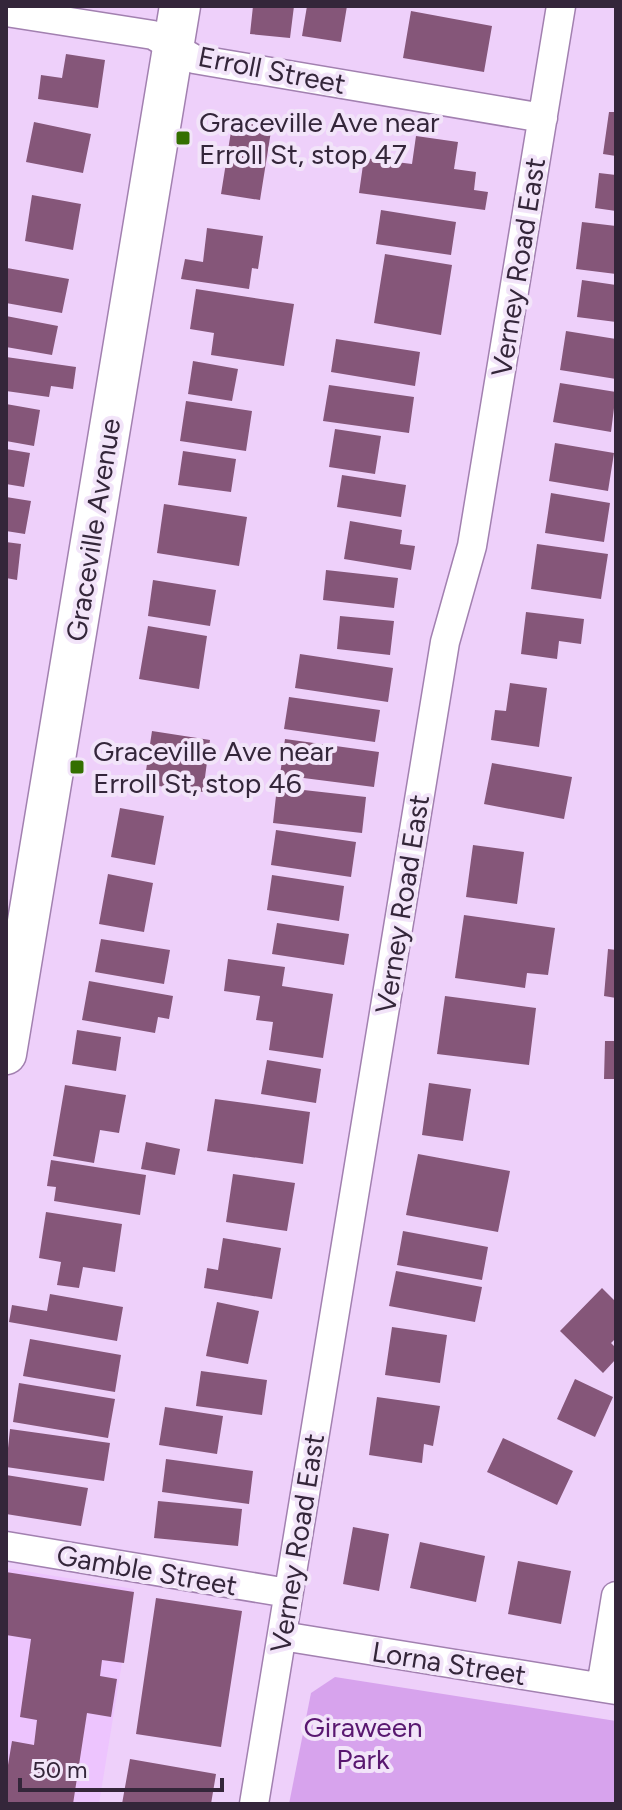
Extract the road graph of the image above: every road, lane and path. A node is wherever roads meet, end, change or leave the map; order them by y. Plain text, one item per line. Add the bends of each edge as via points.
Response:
1 (180, 6) edge
2 (561, 6) edge
3 (6, 12) edge
4 (173, 47) junction
5 (543, 118) junction
6 (6, 1054) edge
7 (6, 1546) edge
8 (288, 1593) junction
9 (616, 1596) edge
10 (282, 1636) junction
11 (608, 1688) edge
12 (254, 1804) edge

1 - 4 main road, Graceville Avenue
2 - 5 street, Verney Road East
3 - 4 street, Erroll Street via 153,35
4 - 5 street, Erroll Street via 194,59
4 - 6 main road, Graceville Avenue
5 - 8 street, Verney Road East via 472,546 445,642
7 - 8 street, Gamble Street
8 - 10 street, Verney Road East
9 - 11 street
10 - 11 street, Lorna Street
10 - 12 street, Verney Road East

